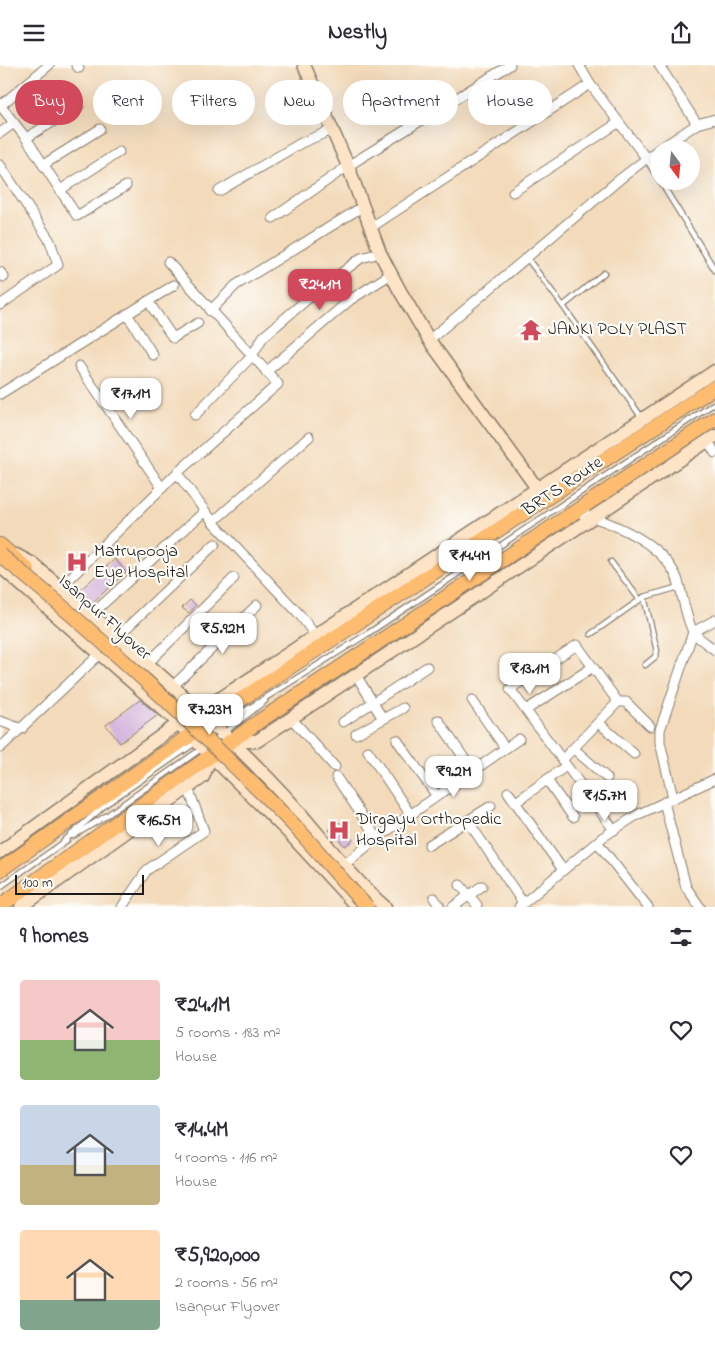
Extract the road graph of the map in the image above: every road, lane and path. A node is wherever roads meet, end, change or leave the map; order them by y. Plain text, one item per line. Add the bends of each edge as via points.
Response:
1 (50, 65) edge
2 (304, 65) edge
3 (510, 65) edge
4 (579, 65) edge
5 (659, 65) edge
6 (590, 84) junction
7 (0, 105) edge
8 (715, 119) edge
9 (14, 123) junction
10 (618, 123) junction
11 (697, 123) junction
12 (47, 125) edge
13 (100, 129) dead end
14 (332, 130) junction
15 (0, 133) edge
16 (26, 138) junction
17 (672, 140) edge
18 (119, 152) dead end
19 (650, 155) edge
20 (646, 158) junction
21 (0, 165) edge
22 (44, 165) junction
23 (650, 165) edge
24 (348, 166) junction
25 (126, 186) dead end
26 (60, 190) junction
27 (665, 190) edge
28 (219, 191) dead end
29 (513, 192) dead end
30 (362, 207) junction
31 (273, 218) dead end
32 (370, 228) junction
33 (380, 253) junction
34 (527, 258) junction
35 (168, 262) dead end
36 (715, 270) edge
37 (604, 273) dead end
38 (391, 274) junction
39 (174, 285) dead end
40 (148, 301) junction
41 (0, 305) edge
42 (563, 306) junction
43 (210, 311) junction
44 (127, 314) junction
45 (198, 323) dead end
46 (429, 340) junction
47 (153, 355) dead end
48 (252, 357) junction
49 (80, 366) dead end
50 (715, 371) edge
51 (266, 372) junction
52 (715, 387) edge
53 (0, 394) edge
54 (715, 403) edge
55 (195, 415) dead end
56 (642, 419) junction
57 (715, 419) edge
58 (309, 437) dead end
59 (712, 439) edge
60 (715, 453) edge
61 (633, 472) junction
62 (178, 473) junction
63 (641, 485) junction
64 (162, 488) junction
65 (541, 494) junction
66 (205, 511) junction
67 (572, 511) junction
68 (592, 517) junction
69 (213, 522) junction
70 (215, 544) dead end
71 (0, 549) edge
72 (611, 562) dead end
73 (494, 563) junction
74 (0, 566) edge
75 (504, 575) junction
76 (234, 578) dead end
77 (680, 587) junction
78 (60, 588) junction
79 (642, 599) junction
80 (257, 605) dead end
81 (91, 615) junction
82 (715, 621) edge
83 (693, 632) junction
84 (591, 634) dead end
85 (315, 635) junction
86 (116, 638) junction
87 (715, 650) edge
88 (102, 653) junction
89 (146, 665) junction
90 (645, 665) dead end
91 (427, 667) dead end
92 (593, 667) junction
93 (356, 675) junction
94 (172, 687) junction
95 (276, 692) junction
96 (221, 698) junction
97 (472, 701) dead end
98 (618, 702) junction
99 (374, 703) junction
100 (403, 707) dead end
101 (198, 710) junction
102 (526, 710) junction
103 (291, 718) junction
104 (383, 719) junction
105 (438, 720) dead end
106 (0, 721) edge
107 (343, 722) dead end
108 (179, 723) junction
109 (599, 723) junction
110 (650, 726) dead end
111 (22, 729) junction
112 (220, 731) junction
113 (356, 734) dead end
114 (519, 739) dead end
115 (257, 741) junction
116 (397, 741) dead end
117 (200, 745) junction
118 (0, 747) edge
119 (505, 748) junction
120 (574, 749) junction
121 (368, 751) dead end
122 (240, 752) junction
123 (634, 754) dead end
124 (564, 763) junction
125 (221, 765) junction
126 (335, 767) dead end
127 (473, 771) junction
128 (203, 777) junction
129 (336, 777) dead end
130 (607, 778) dead end
131 (715, 779) edge
132 (547, 780) junction
133 (188, 788) junction
134 (508, 792) dead end
135 (436, 795) junction
136 (668, 800) junction
137 (516, 802) junction
138 (490, 806) dead end
139 (410, 814) junction
140 (573, 817) dead end
141 (468, 821) junction
142 (614, 830) junction
143 (377, 838) junction
144 (64, 841) junction
145 (597, 843) junction
146 (429, 845) dead end
147 (0, 852) edge
148 (344, 865) junction
149 (0, 870) edge
150 (563, 871) junction
151 (460, 885) dead end
152 (482, 886) dead end
153 (0, 887) edge
154 (469, 896) junction
155 (434, 898) dead end
156 (477, 905) dead end
157 (521, 905) edge
158 (0, 906) edge
159 (21, 907) edge
160 (122, 907) edge
161 (358, 907) edge
162 (367, 907) edge
163 (374, 907) edge
164 (384, 907) edge
165 (440, 907) edge
166 (453, 907) edge
167 (648, 907) edge
168 (700, 907) edge

1 - 7 street
2 - 14 street
3 - 24 street
4 - 6 street
5 - 11 street
6 - 10 street
6 - 32 street
7 - 9 street
8 - 11 street
9 - 15 street
9 - 16 street
10 - 20 street
10 - 29 street
11 - 17 street
12 - 16 street
13 - 22 street
14 - 24 street
14 - 28 street via 301,143
16 - 22 street
18 - 26 street
19 - 20 street
20 - 23 lane
20 - 34 street
21 - 41 street via 50,241 58,265
22 - 26 street
24 - 30 street
24 - 31 street
25 - 26 street via 77,216
27 - 36 lane
30 - 32 street
30 - 43 street via 236,285
32 - 33 street
33 - 38 street
33 - 48 street via 361,258 311,296 263,337
34 - 42 lane
34 - 46 street
35 - 43 street
37 - 42 lane
38 - 46 street
38 - 51 street via 350,300
39 - 40 street
40 - 44 street
40 - 45 street via 173,338
42 - 56 lane
43 - 48 street
44 - 47 street
44 - 53 street
46 - 65 street
48 - 51 street
48 - 55 street
49 - 64 street
50 - 56 street
51 - 62 street via 278,384
52 - 65 main road
54 - 95 lane, BRTS Route
56 - 65 street
57 - 61 main road
58 - 69 street
59 - 60 street
59 - 63 street
61 - 63 street
61 - 67 main road
62 - 64 street
62 - 66 street
63 - 68 street
64 - 78 street
65 - 85 street
65 - 112 main road
66 - 69 street
66 - 81 street
67 - 68 street
67 - 73 main road
68 - 75 street
68 - 77 street via 628,532 660,555
69 - 85 street
70 - 86 street
71 - 78 street via 33,564
71 - 162 main road, Isanpur Flyover, bridge via 190,721 287,818
71 - 163 main road, Isanpur Flyover via 34,575 194,717 291,814
72 - 79 lane
73 - 75 street
73 - 112 main road
74 - 88 street
75 - 93 street
76 - 89 street
77 - 79 lane
77 - 83 street
78 - 81 street
79 - 84 lane
79 - 90 lane via 657,651
80 - 94 street
81 - 86 street
82 - 83 street
83 - 87 street
83 - 136 street via 660,730
85 - 96 street
86 - 89 street
88 - 108 street
88 - 111 street
89 - 94 street
91 - 99 street
92 - 98 street
92 - 102 street
92 - 102 street via 578,645 510,689
93 - 99 street
93 - 103 street
94 - 101 street
95 - 112 lane, BRTS Route
95 - 112 lane, BRTS Route
96 - 101 street
96 - 112 street
97 - 119 street
98 - 109 street
98 - 110 street via 626,702
99 - 104 street
99 - 107 street
100 - 104 street
101 - 108 street
101 - 112 street
102 - 124 street
103 - 115 street
103 - 126 street
104 - 113 street
105 - 127 street
106 - 111 street
108 - 117 street
108 - 147 street
109 - 120 street
109 - 123 street
111 - 118 street
112 - 115 street
112 - 117 main road
112 - 117 main road
112 - 122 street
114 - 119 street
115 - 122 street
116 - 135 street
117 - 125 street
117 - 128 street
117 - 144 lane via 106,816
117 - 144 lane via 106,804
117 - 149 main road
117 - 158 main road
119 - 127 street
120 - 124 street
120 - 130 street
121 - 139 street
122 - 125 street
122 - 148 street via 286,797
124 - 132 street
124 - 142 street
125 - 128 street
125 - 161 street
127 - 135 street
128 - 133 street
129 - 143 street
131 - 136 street
132 - 137 street
132 - 140 street
133 - 159 street
133 - 160 street via 204,831 147,870
134 - 137 street
135 - 139 street
136 - 142 street
136 - 168 street via 686,887
137 - 150 street
138 - 141 street
139 - 143 street
141 - 146 street
141 - 157 street
142 - 145 street
143 - 148 street
144 - 153 lane
145 - 150 street
145 - 167 street
148 - 164 street
150 - 157 street
151 - 154 street
152 - 154 street
154 - 156 street
154 - 166 street
155 - 165 street

